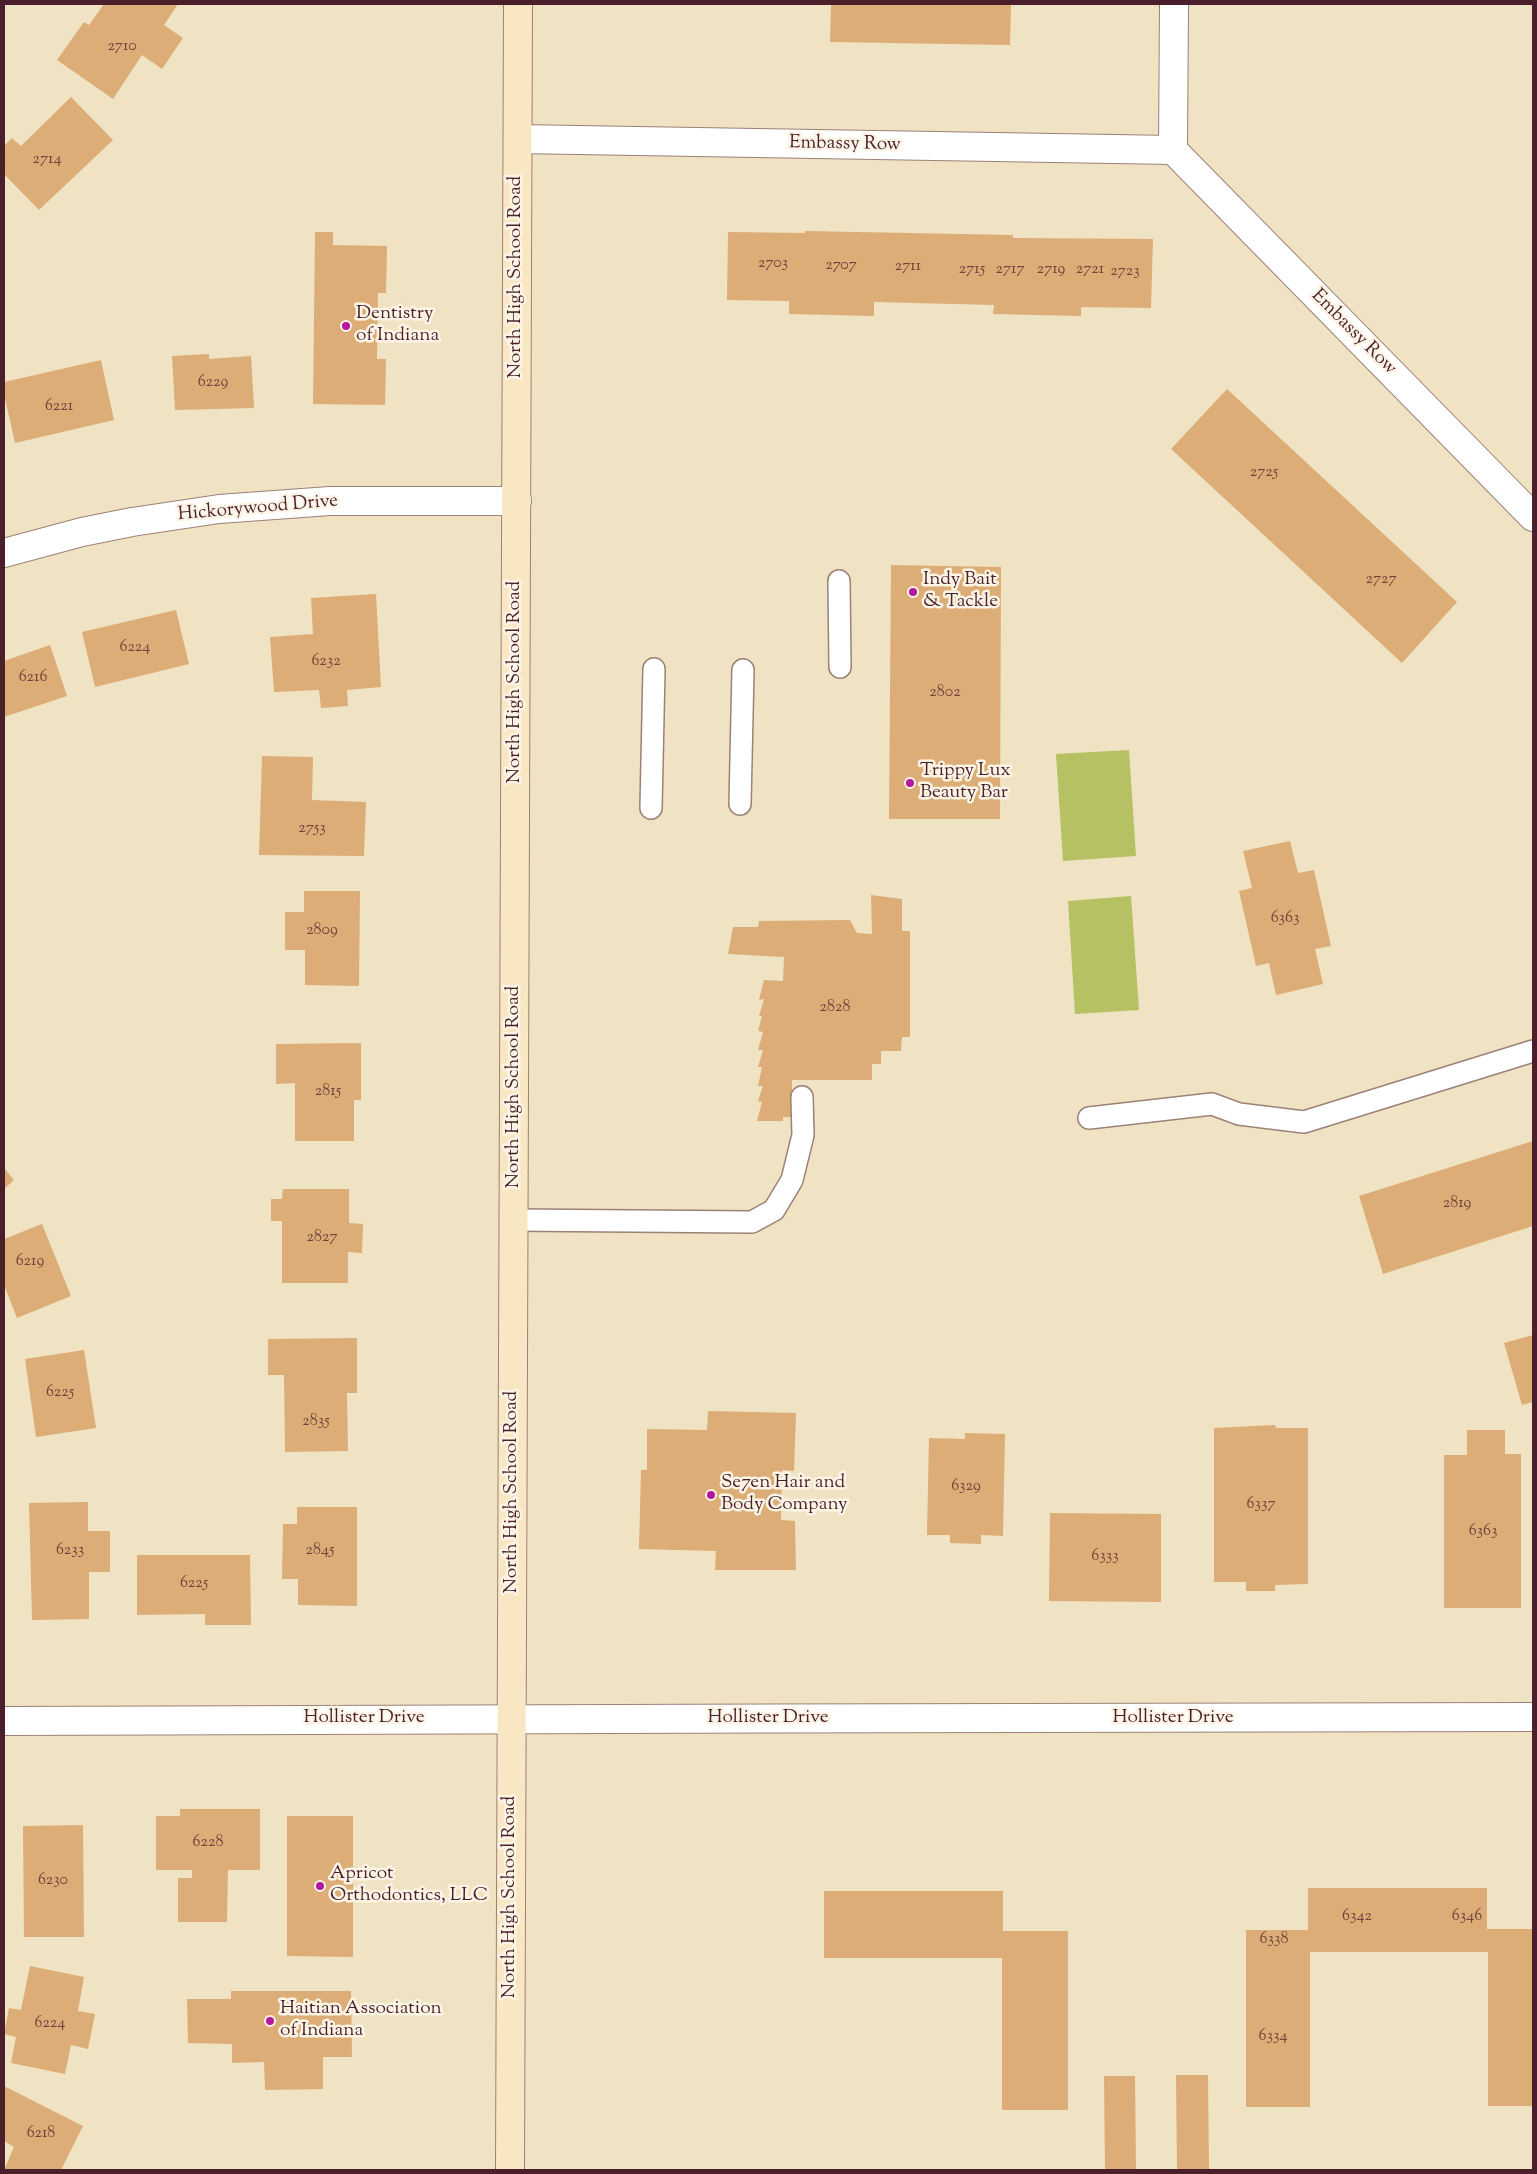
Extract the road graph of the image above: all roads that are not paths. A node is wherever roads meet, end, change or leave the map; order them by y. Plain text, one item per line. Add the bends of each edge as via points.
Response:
1 (518, 4) edge
2 (1174, 4) edge
3 (518, 139) junction
4 (1173, 150) junction
5 (517, 501) junction
6 (1533, 517) edge
7 (4, 553) edge
8 (839, 581) dead end
9 (840, 667) dead end
10 (654, 669) dead end
11 (743, 670) dead end
12 (740, 804) dead end
13 (651, 808) dead end
14 (1533, 1050) edge
15 (802, 1097) dead end
16 (1089, 1118) dead end
17 (514, 1220) junction
18 (1533, 1717) edge
19 (512, 1718) junction
20 (4, 1721) edge
21 (510, 2170) edge

1 - 3 street, North High School Road
2 - 4 street
3 - 4 street, Embassy Row
3 - 5 street, North High School Road
4 - 6 street, Embassy Row
5 - 7 street, Hickorywood Drive via 330,501 228,508 82,532
5 - 17 street, North High School Road
8 - 9 lane
10 - 13 lane
11 - 12 lane
14 - 16 lane via 1304,1122 1239,1114 1212,1104
15 - 17 lane via 803,1135 792,1180 774,1210 752,1222
17 - 19 street, North High School Road
18 - 19 street, Hollister Drive
19 - 20 street, Hollister Drive
19 - 21 street, North High School Road

